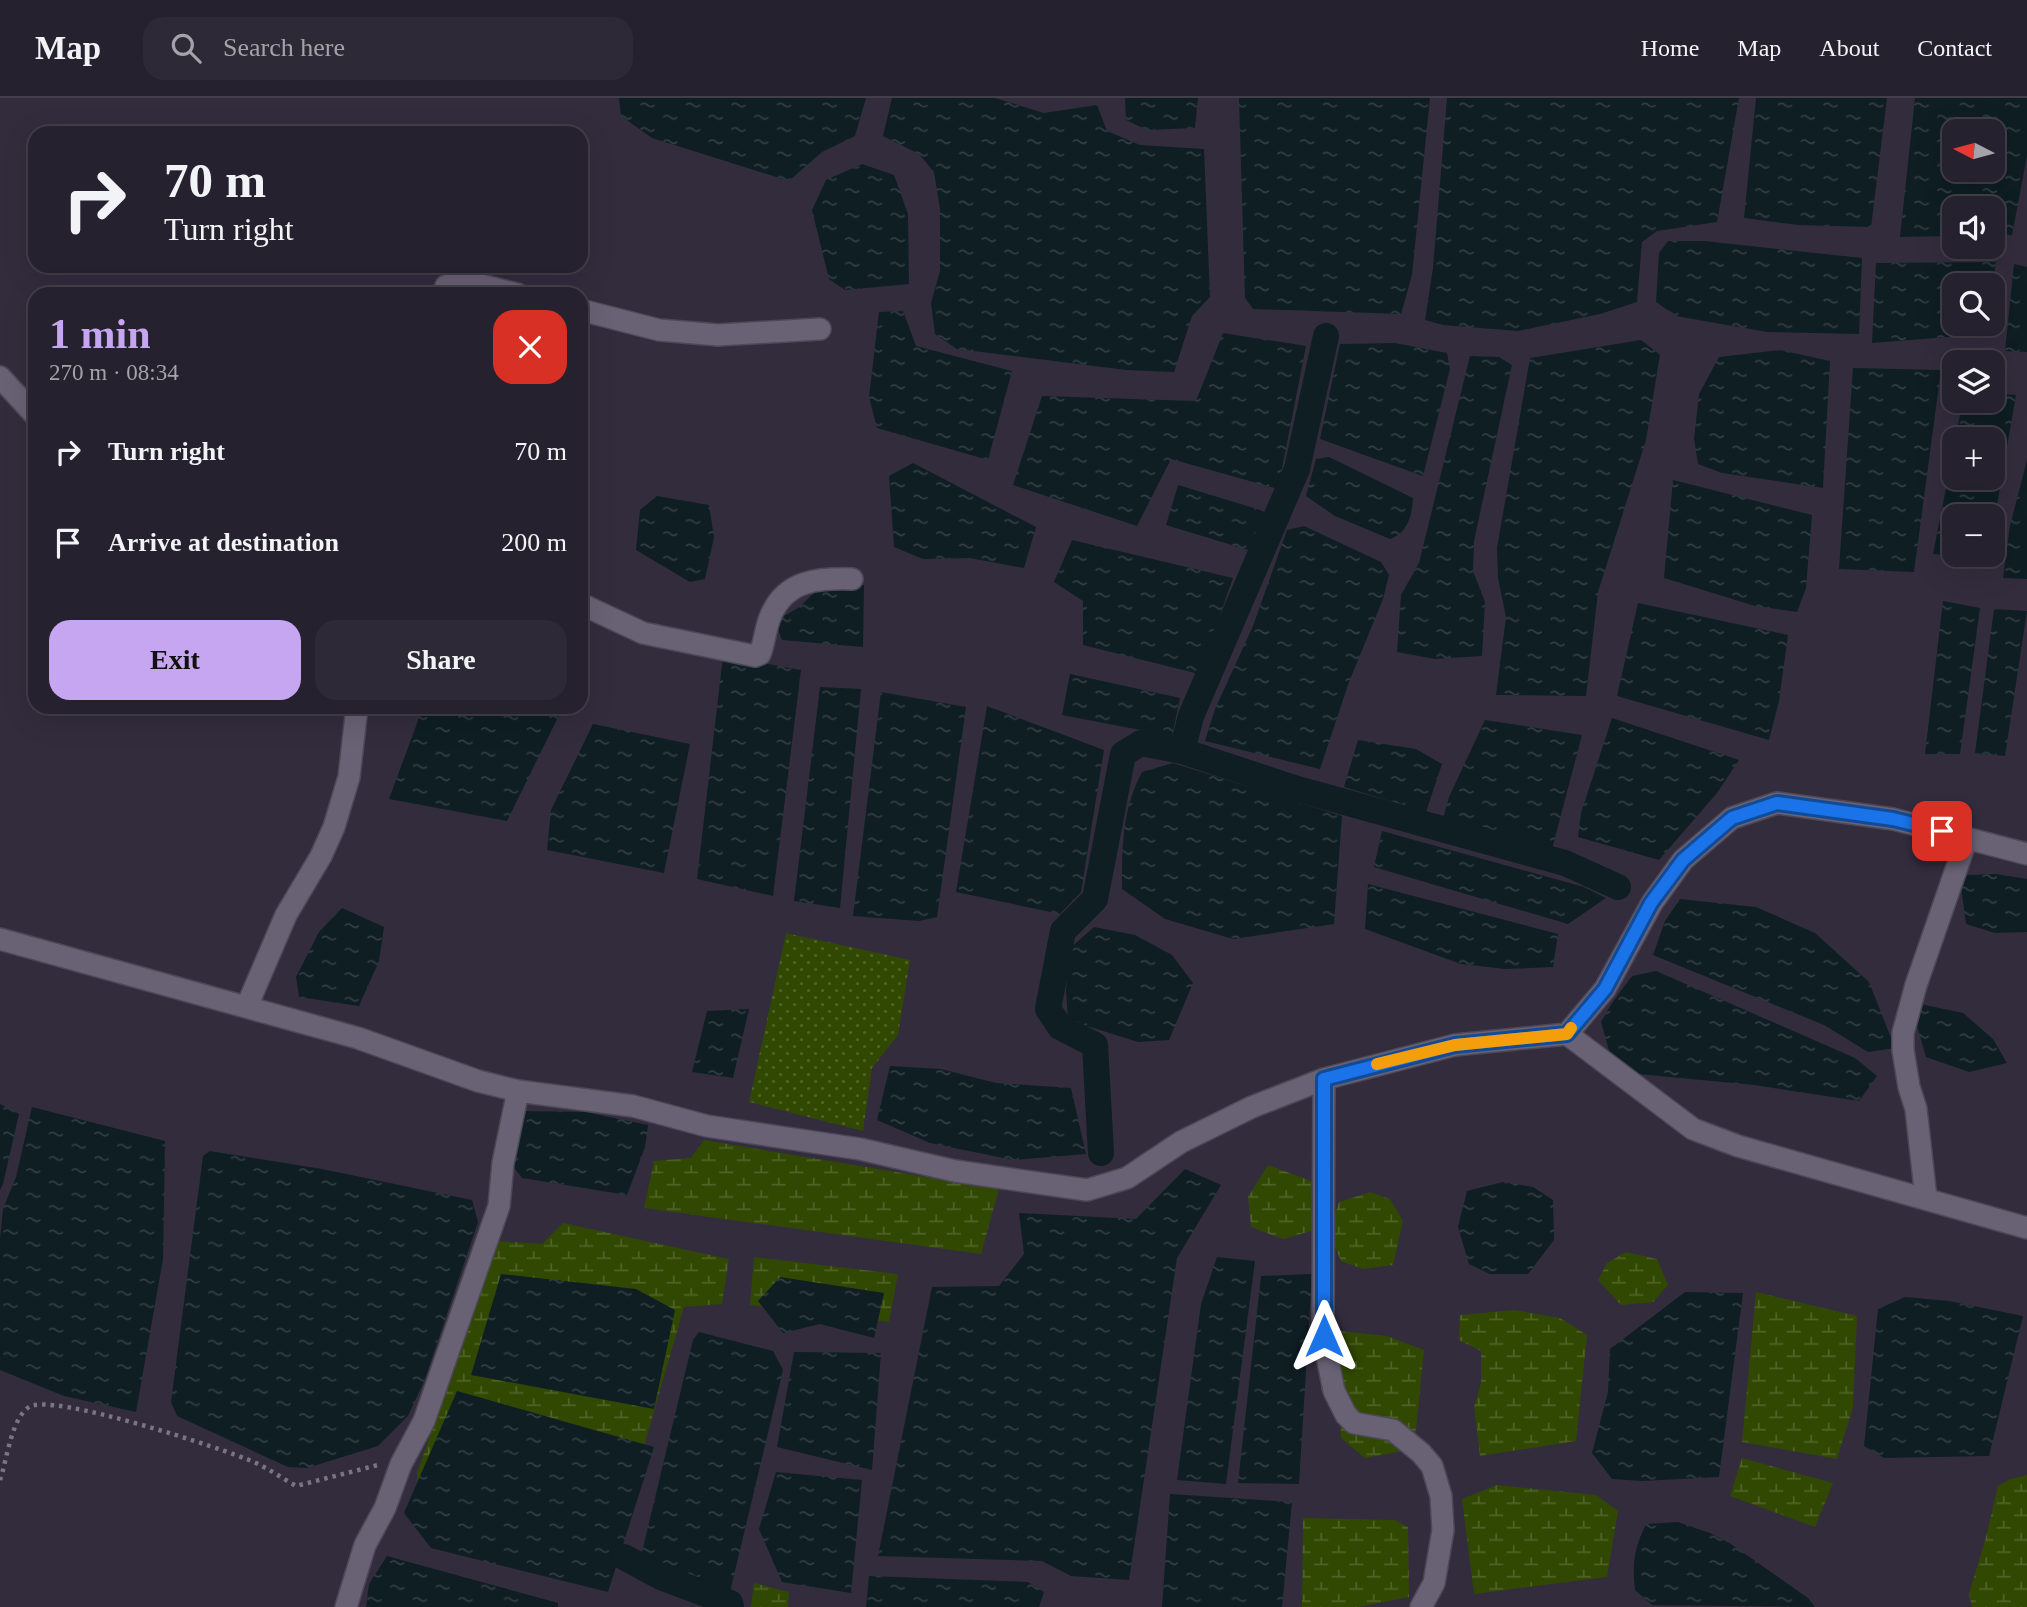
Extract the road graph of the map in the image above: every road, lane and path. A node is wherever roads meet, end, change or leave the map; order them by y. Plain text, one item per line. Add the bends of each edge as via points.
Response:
1 (446, 287) edge
2 (489, 287) edge
3 (588, 312) edge
4 (820, 329) dead end
5 (0, 377) edge
6 (28, 407) edge
7 (852, 579) dead end
8 (588, 607) edge
9 (356, 714) edge
10 (1967, 838) junction
11 (2027, 854) edge
12 (0, 939) edge
13 (247, 1006) junction
14 (1567, 1034) junction
15 (1324, 1079) junction
16 (518, 1091) junction
17 (1926, 1198) junction
18 (2027, 1228) edge
19 (401, 1464) junction
20 (0, 1480) edge
21 (346, 1607) edge
22 (1421, 1607) edge

1 - 2 street via 461,280
3 - 4 street via 659,330 718,335
5 - 6 street
7 - 8 street via 809,580 789,590 771,615 764,645 755,656 643,633
9 - 13 street via 349,777 334,827 286,915
10 - 11 street
10 - 14 street via 1893,819 1777,803 1732,818 1683,860 1651,903 1605,989
10 - 17 street via 1903,1033
12 - 13 street
13 - 16 street
14 - 15 street via 1455,1045
14 - 17 street via 1693,1129 1738,1146
15 - 16 street via 1181,1142 1127,1178 1087,1189 954,1171 860,1149 707,1126 633,1106
15 - 22 street via 1324,1336 1334,1391 1354,1423 1393,1430 1432,1466 1441,1496 1443,1530 1434,1583
16 - 19 street via 499,1206 424,1421
17 - 18 street
19 - 20 path via 372,1465 296,1486 254,1462 160,1430 44,1403 29,1406 15,1423
19 - 21 street via 365,1545

